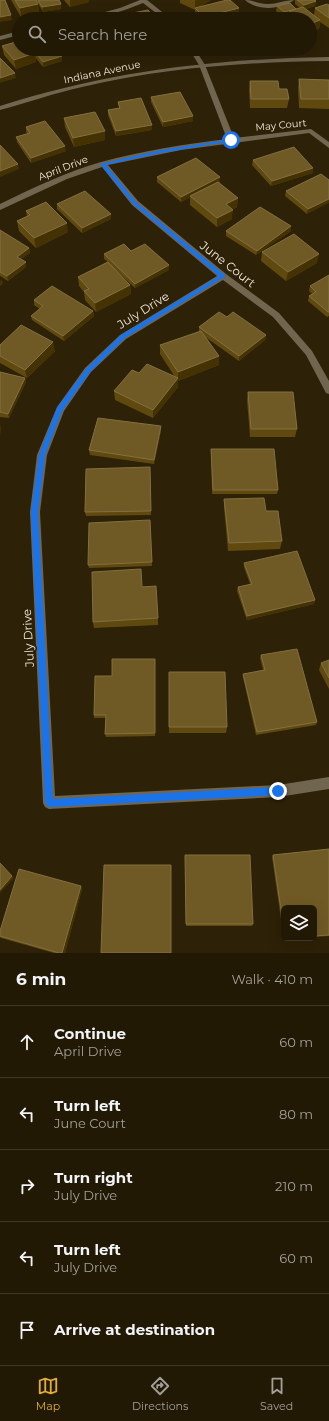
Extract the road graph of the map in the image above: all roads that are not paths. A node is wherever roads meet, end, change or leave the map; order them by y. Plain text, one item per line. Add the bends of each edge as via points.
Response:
1 (144, 0) edge
2 (248, 0) edge
3 (291, 0) edge
4 (110, 12) edge
5 (159, 12) edge
6 (12, 35) edge
7 (0, 38) edge
8 (196, 56) edge
9 (329, 59) edge
10 (202, 65) junction
11 (0, 108) edge
12 (231, 140) junction
13 (329, 146) edge
14 (103, 164) junction
15 (0, 207) edge
16 (223, 276) junction
17 (329, 390) edge
18 (329, 783) edge

1 - 4 street
1 - 5 street
2 - 3 street via 266,7
6 - 7 street
8 - 10 street
9 - 10 street, Indiana Avenue via 285,59
10 - 11 street, Indiana Avenue via 110,79
10 - 12 street
12 - 13 street, May Court via 311,131
12 - 14 street, April Drive via 161,151
14 - 15 street, April Drive via 44,186
14 - 16 street, June Court via 135,203
16 - 17 street, June Court via 276,315 309,353
16 - 18 street, July Drive via 123,337 88,370 60,410 42,455 35,512 49,803 278,791

